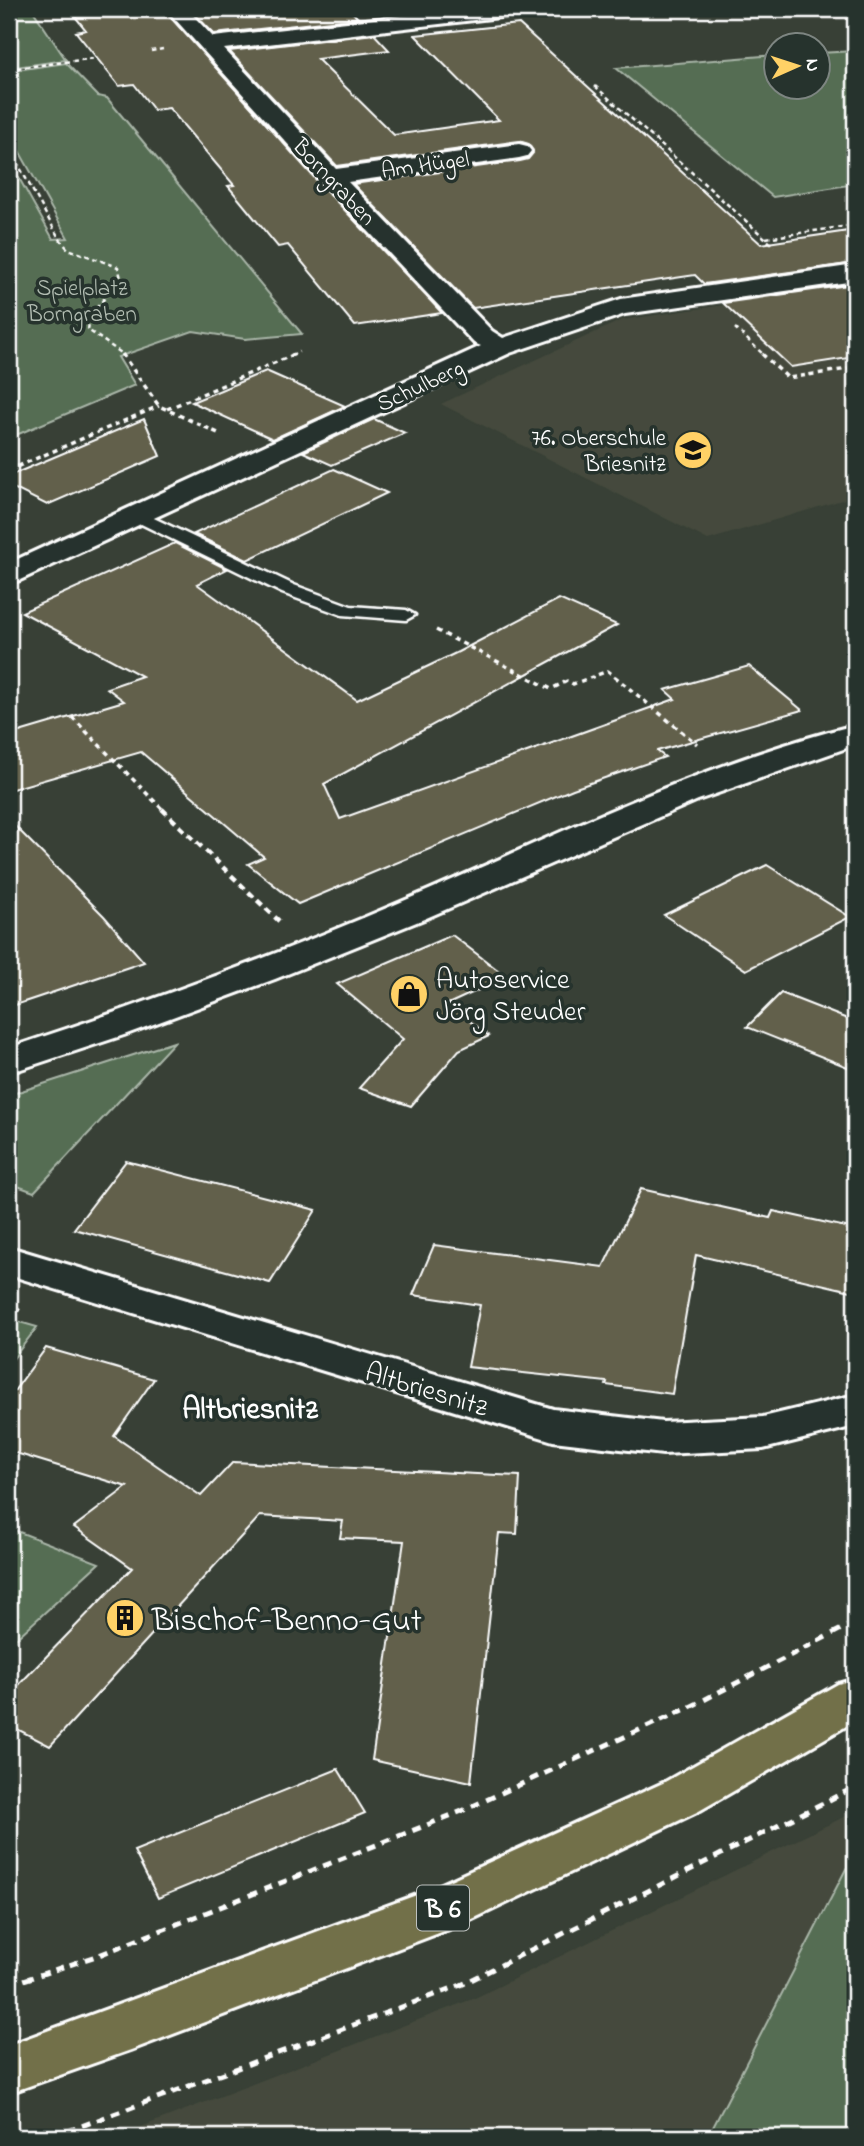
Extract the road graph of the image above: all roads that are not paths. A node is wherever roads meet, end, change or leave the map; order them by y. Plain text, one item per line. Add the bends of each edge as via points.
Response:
1 (176, 9) edge
2 (517, 9) edge
3 (456, 11) edge
4 (209, 44) junction
5 (519, 151) dead end
6 (330, 177) junction
7 (855, 273) edge
8 (501, 347) junction
9 (137, 515) junction
10 (9, 574) edge
11 (405, 615) road end
12 (855, 735) edge
13 (9, 1061) edge
14 (9, 1261) edge
15 (855, 1411) edge
16 (855, 1698) edge
17 (9, 2069) edge

1 - 4 street, Borngraben
2 - 3 street
3 - 4 street
4 - 6 street, Borngraben
5 - 6 street, Am Hügel
6 - 8 street, Borngraben via 483,337
7 - 8 street, Schulberg via 621,307
8 - 9 street, Schulberg
9 - 10 street, Schulberg
9 - 11 lane via 288,589 348,611
12 - 13 street via 732,774 313,952
14 - 15 street, Altbriesnitz via 553,1425 663,1438 763,1433
16 - 17 main road, B 6 via 681,1797 441,1909

